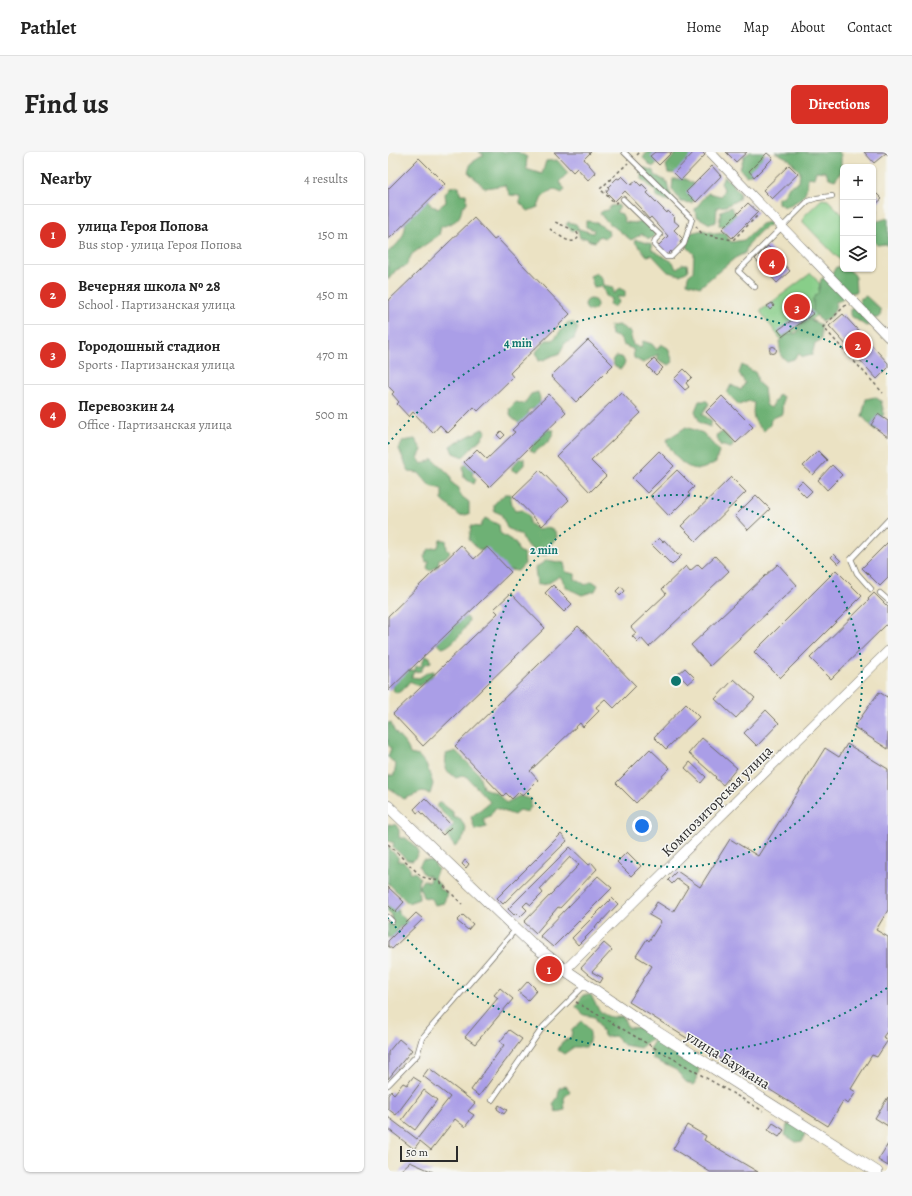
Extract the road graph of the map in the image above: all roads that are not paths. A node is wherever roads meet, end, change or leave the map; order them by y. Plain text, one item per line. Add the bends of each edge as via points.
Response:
1 (624, 152) edge
2 (710, 152) edge
3 (832, 196) dead end
4 (623, 199) road end
5 (782, 226) junction
6 (755, 287) dead end
7 (888, 337) edge
8 (888, 520) edge
9 (871, 589) dead end
10 (880, 593) dead end
11 (888, 600) edge
12 (888, 651) edge
13 (388, 806) edge
14 (388, 917) edge
15 (392, 921) dead end
16 (516, 929) junction
17 (565, 970) junction
18 (585, 985) junction
19 (388, 1085) edge
20 (492, 1100) dead end
21 (877, 1172) edge

1 - 4 lane via 692,219 684,244 671,257 666,257 654,245 660,235
2 - 5 street
3 - 5 lane via 808,202
5 - 6 lane via 738,271
5 - 7 street
8 - 9 lane via 851,559 857,573
10 - 11 lane
12 - 17 street, Композиторская улица
13 - 16 street, улица Баумана
14 - 15 lane
16 - 17 street, улица Баумана
16 - 19 lane via 422,1038 417,1055
17 - 18 street, улица Баумана
18 - 20 lane via 543,1026
18 - 21 street, улица Баумана

